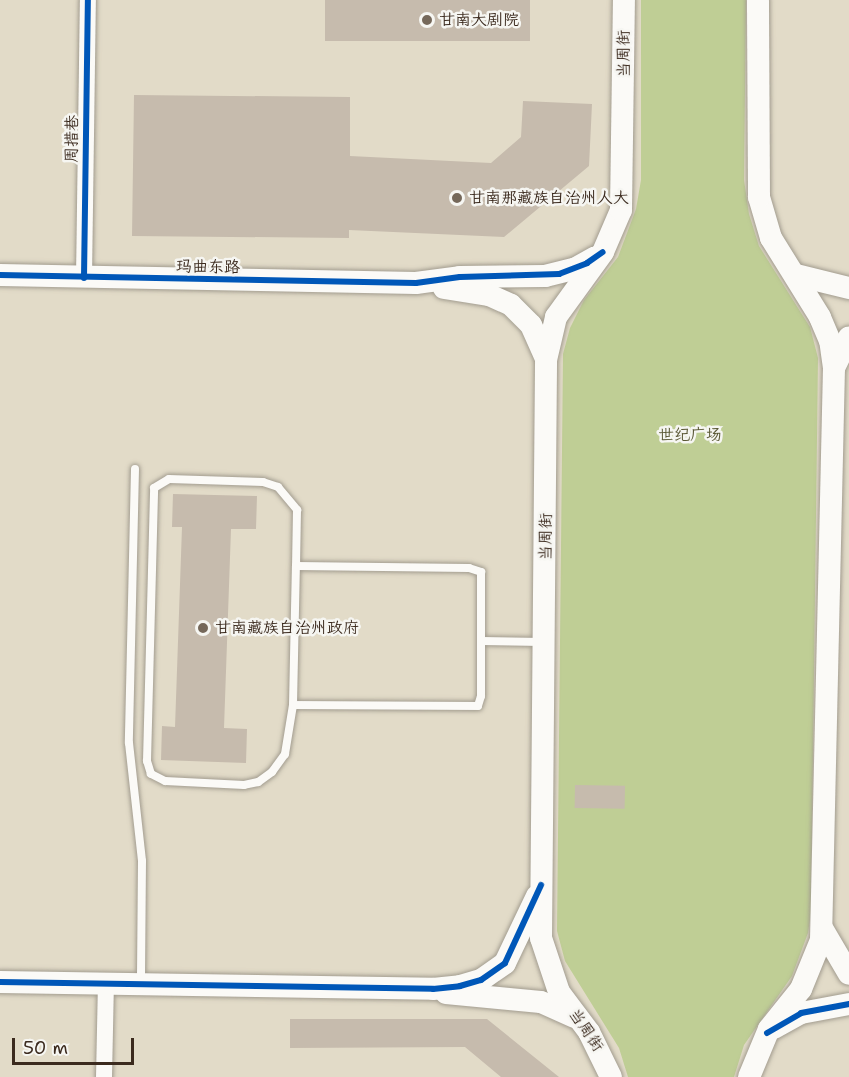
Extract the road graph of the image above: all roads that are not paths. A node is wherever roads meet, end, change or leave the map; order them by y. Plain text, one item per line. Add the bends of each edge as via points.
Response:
1 (87, 0) edge
2 (624, 0) edge
3 (759, 0) edge
4 (603, 252) junction
5 (0, 275) edge
6 (796, 275) junction
7 (84, 278) junction
8 (417, 283) junction
9 (849, 288) edge
10 (849, 337) edge
11 (546, 360) junction
12 (834, 368) junction
13 (135, 469) dead end
14 (296, 566) junction
15 (482, 641) junction
16 (544, 642) junction
17 (293, 705) junction
18 (541, 885) junction
19 (822, 928) junction
20 (849, 974) edge
21 (0, 982) edge
22 (106, 984) junction
23 (141, 984) junction
24 (433, 988) junction
25 (849, 1004) edge
26 (584, 1025) junction
27 (767, 1033) junction
28 (104, 1077) edge
29 (611, 1077) edge
30 (749, 1077) edge

1 - 7 street, 周措巷
2 - 4 main road, 当周街 via 624,185 618,220
3 - 6 main road via 759,197 771,238
4 - 8 main road via 587,263 559,273
4 - 11 main road, 当周街 via 563,303 549,338
5 - 7 main road, 玛曲东路
6 - 9 main road
6 - 12 main road via 830,341
7 - 8 main road, 玛曲东路
8 - 11 main road via 489,295 511,305 536,332
10 - 12 main road
11 - 16 main road, 当周街
12 - 19 main road
13 - 23 lane via 129,743 142,861
14 - 15 lane via 475,570 483,582
14 - 17 lane
14 - 17 lane via 297,510 278,487 263,482 169,479 154,488 147,761 151,774 165,782 258,782 272,772 285,753
15 - 16 lane
15 - 17 lane via 481,701 473,708
16 - 18 main road, 当周街
18 - 24 main road via 522,933 496,972 482,980
18 - 26 main road, 当周街 via 545,957 559,992
19 - 20 main road
19 - 27 main road via 815,961 805,981
21 - 22 main road
22 - 23 main road
22 - 28 street
23 - 24 main road
24 - 26 main road via 472,998 541,1002 563,1010
25 - 27 main road via 801,1013
26 - 29 main road, 当周街
27 - 30 main road

